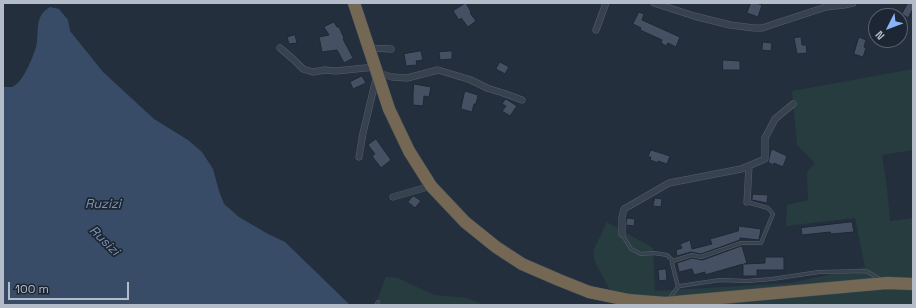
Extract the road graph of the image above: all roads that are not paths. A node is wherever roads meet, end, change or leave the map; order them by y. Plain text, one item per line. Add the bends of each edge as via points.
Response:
1 (354, 3) edge
2 (606, 3) edge
3 (654, 3) edge
4 (853, 3) edge
5 (827, 5) edge
6 (596, 30) dead end
7 (280, 48) dead end
8 (368, 48) junction
9 (391, 49) dead end
10 (376, 71) junction
11 (522, 100) dead end
12 (793, 104) dead end
13 (359, 157) dead end
14 (749, 166) junction
15 (431, 186) junction
16 (393, 197) dead end
17 (747, 202) joint
18 (622, 234) joint
19 (673, 261) junction
20 (887, 284) junction
21 (913, 284) edge
22 (678, 287) junction
23 (665, 303) junction

1 - 8 highway
2 - 6 street
3 - 5 street via 716,22 754,28 762,28
4 - 5 street
7 - 10 street via 303,69 313,72
8 - 9 street
8 - 10 highway
10 - 11 street via 392,78 407,78 438,70
10 - 13 street
10 - 15 highway via 389,109
12 - 14 street via 775,119 764,138 765,160
14 - 17 street
14 - 18 street via 669,183 624,209
15 - 16 street
15 - 23 highway via 465,222 522,264 589,292 628,300
17 - 19 lane via 768,208 773,214 760,243 741,243 701,257 692,255
18 - 19 lane via 631,249 641,254 667,256
19 - 22 lane
20 - 21 highway
20 - 22 lane via 866,271 819,272 753,281 720,280
20 - 23 highway
22 - 23 lane

